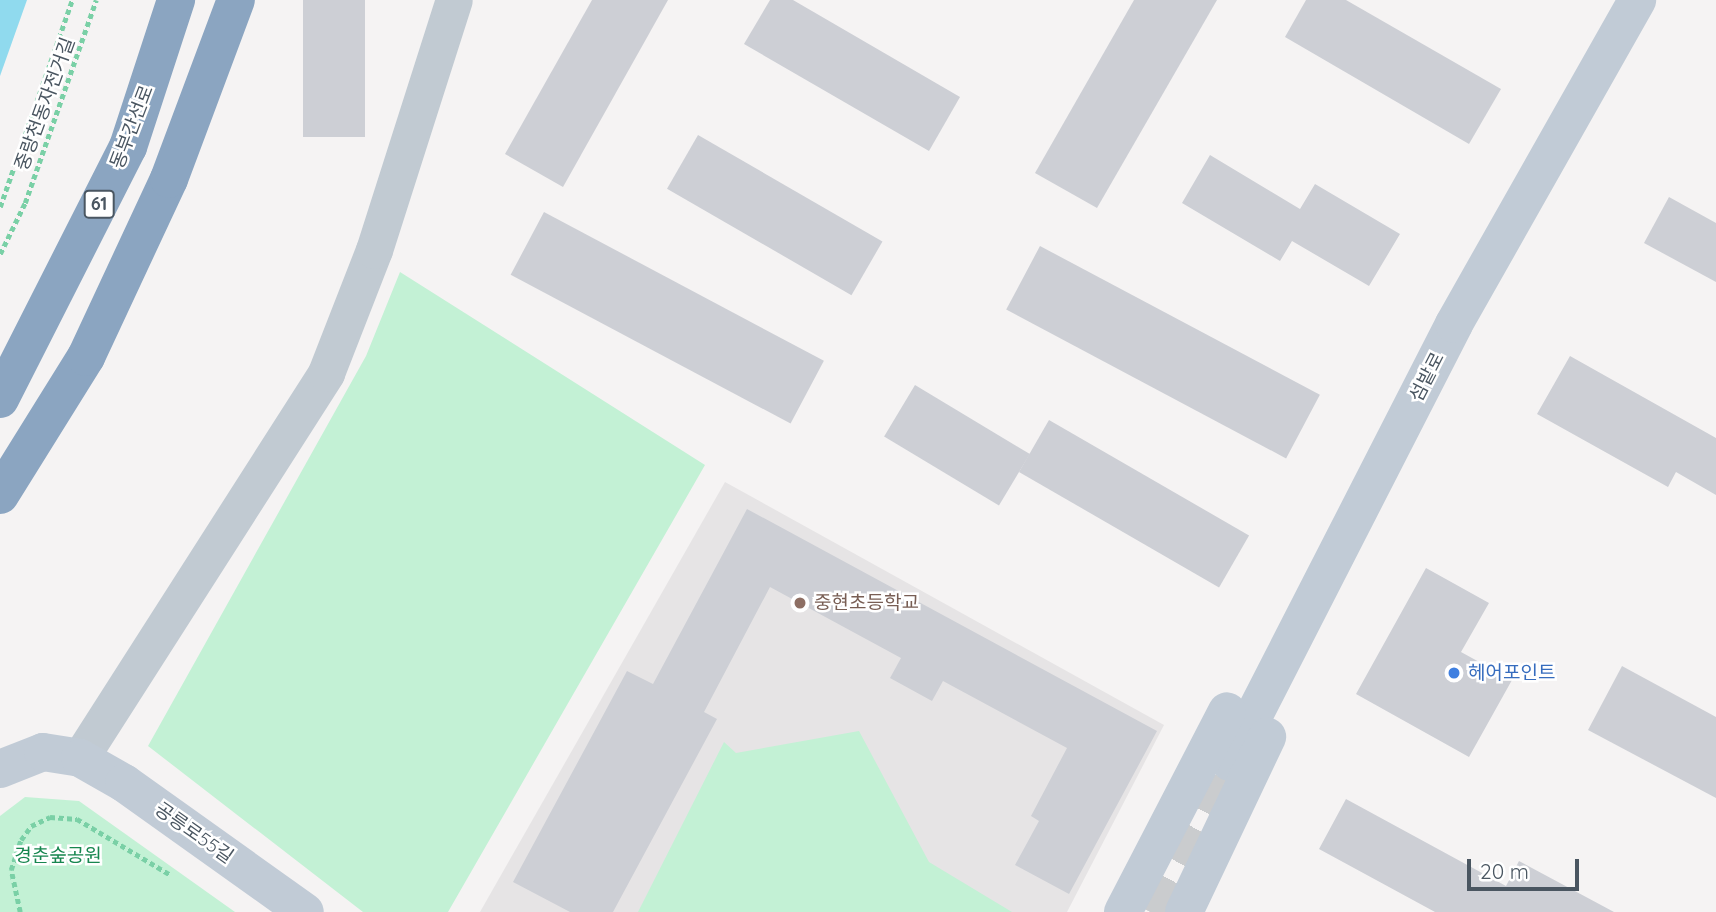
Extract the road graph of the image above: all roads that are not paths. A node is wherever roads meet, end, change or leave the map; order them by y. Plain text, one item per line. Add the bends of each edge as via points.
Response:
1 (176, 0) edge
2 (236, 0) edge
3 (454, 0) edge
4 (1637, 0) edge
5 (1454, 324) junction
6 (0, 400) edge
7 (0, 495) edge
8 (80, 758) junction
9 (1230, 762) tunnel mouth
10 (0, 769) edge
11 (305, 912) edge
12 (1123, 912) edge
13 (1184, 912) edge

1 - 6 highway, 동부간선로 / 61 via 128,147
2 - 7 highway via 169,179 86,356
3 - 8 street via 374,250 326,373
4 - 5 main road, 섬밭로
5 - 9 main road, 섬밭로
5 - 12 main road via 1408,361
5 - 13 main road via 1459,372 1284,703
8 - 10 main road via 43,752
8 - 11 main road, 공릉로55길 via 124,783

